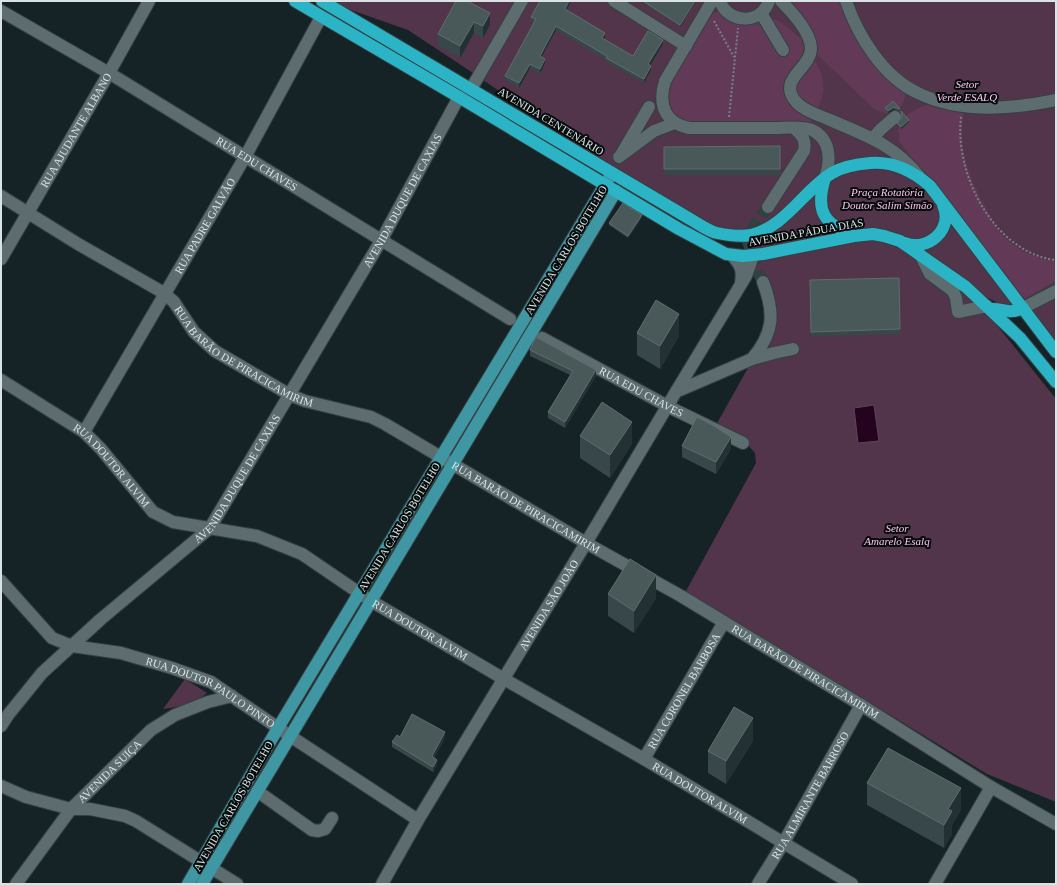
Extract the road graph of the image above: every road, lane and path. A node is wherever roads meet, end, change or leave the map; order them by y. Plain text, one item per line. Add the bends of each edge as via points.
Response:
1 (149, 1) edge
2 (294, 1) edge
3 (522, 1) edge
4 (614, 1) edge
5 (720, 1) edge
6 (769, 1) edge
7 (782, 1) edge
8 (846, 1) edge
9 (329, 3) edge
10 (710, 5) edge
11 (1, 11) edge
12 (761, 13) junction
13 (321, 17) junction
14 (739, 19) junction
15 (686, 46) junction
16 (783, 50) dead end
17 (735, 58) junction
18 (109, 73) junction
19 (471, 89) junction
20 (459, 97) junction
21 (1056, 100) edge
22 (649, 107) dead end
23 (962, 107) junction
24 (814, 113) junction
25 (895, 117) dead end
26 (675, 123) junction
27 (728, 128) junction
28 (800, 129) junction
29 (873, 138) junction
30 (244, 157) junction
31 (612, 172) junction
32 (919, 176) junction
33 (825, 178) junction
34 (605, 185) junction
35 (616, 191) junction
36 (1, 196) edge
37 (941, 201) junction
38 (768, 207) tunnel mouth
39 (28, 212) junction
40 (774, 224) joint
41 (854, 236) junction
42 (382, 240) junction
43 (900, 241) junction
44 (920, 254) junction
45 (732, 255) junction
46 (753, 256) junction
47 (1, 259) edge
48 (1056, 260) edge
49 (763, 282) tunnel mouth
50 (740, 284) junction
51 (1056, 291) edge
52 (164, 293) junction
53 (988, 307) junction
54 (1023, 308) junction
55 (510, 319) dead end
56 (542, 338) dead end
57 (793, 349) dead end
58 (1056, 352) edge
59 (752, 359) junction
60 (1, 380) edge
61 (1056, 382) edge
62 (677, 390) junction
63 (290, 395) junction
64 (668, 406) junction
65 (84, 432) junction
66 (743, 443) dead end
67 (441, 458) junction
68 (453, 464) junction
69 (210, 528) junction
70 (586, 543) junction
71 (1, 581) edge
72 (359, 593) junction
73 (371, 601) junction
74 (724, 622) junction
75 (72, 646) junction
76 (504, 680) junction
77 (232, 696) junction
78 (861, 705) junction
79 (1, 726) edge
80 (278, 728) junction
81 (290, 736) junction
82 (644, 759) junction
83 (1, 786) edge
84 (991, 787) junction
85 (257, 791) junction
86 (71, 809) junction
87 (332, 818) dead end
88 (418, 820) junction
89 (1056, 824) edge
90 (784, 842) junction
91 (206, 866) junction
92 (16, 884) edge
93 (188, 884) edge
94 (202, 884) edge
95 (237, 884) edge
96 (382, 884) edge
97 (758, 884) edge
98 (852, 884) edge
99 (935, 884) edge

1 - 18 street, RUA AJUDANTE ALBANO
2 - 13 highway
3 - 19 street
4 - 15 street
5 - 14 street via 725,10
6 - 12 street
7 - 24 street via 801,24 811,47 809,57 790,84 791,90 802,107
8 - 23 street via 852,19 868,48 893,75 918,94
9 - 19 highway, AVENIDA CENTENÁRIO
10 - 15 street
10 - 17 path
11 - 18 street, RUA EDU CHAVES
12 - 14 street via 756,17
12 - 16 street
13 - 20 highway
13 - 30 street, RUA PADRE GALVÃO
14 - 17 path
15 - 26 street via 665,81 662,92 663,106
17 - 27 path
18 - 30 street, RUA EDU CHAVES
18 - 39 street, RUA AJUDANTE ALBANO
19 - 31 highway, AVENIDA CENTENÁRIO
20 - 34 highway
20 - 42 street, AVENIDA DUQUE DE CAXIAS
21 - 23 street via 1034,104
22 - 26 street via 619,157 654,131
23 - 48 path via 962,155 974,192 986,213 1014,243 1031,254
24 - 28 street
24 - 29 street
25 - 29 street
26 - 27 street via 689,128
27 - 28 street
28 - 33 street via 812,130 827,147 830,161
28 - 38 street via 806,143 804,151
29 - 32 street via 896,152
30 - 42 street, RUA EDU CHAVES
30 - 52 street, RUA PADRE GALVÃO
31 - 34 main road, AVENIDA CARLOS BOTELHO
31 - 40 highway, AVENIDA CENTENÁRIO via 717,233 750,235
32 - 33 highway, AVENIDA PÁDUA DIAS via 900,167 877,162 840,169
32 - 37 highway, AVENIDA PÁDUA DIAS
33 - 40 highway, AVENIDA PÁDUA DIAS
33 - 41 highway via 820,198 824,213 837,229
34 - 35 highway
34 - 67 main road, AVENIDA CARLOS BOTELHO
35 - 45 highway, AVENIDA PÁDUA DIAS via 710,246
35 - 68 main road, AVENIDA CARLOS BOTELHO
36 - 39 street, RUA BARÃO DE PIRACICAMIRIM
37 - 43 highway via 946,222 935,239 921,245
37 - 54 highway, AVENIDA PÁDUA DIAS
39 - 47 street, RUA AJUDANTE ALBANO
39 - 52 street, RUA BARÃO DE PIRACICAMIRIM
41 - 43 highway, AVENIDA PÁDUA DIAS via 873,234
41 - 46 highway, AVENIDA PÁDUA DIAS
42 - 55 street, RUA EDU CHAVES
42 - 63 street, AVENIDA DUQUE DE CAXIAS
43 - 44 highway, AVENIDA PÁDUA DIAS
44 - 53 highway, AVENIDA PÁDUA DIAS via 966,286
44 - 53 street via 930,274 953,291 958,312
45 - 46 highway, AVENIDA PÁDUA DIAS
45 - 50 street via 742,272
46 - 50 street, AVENIDA SÃO JOÃO via 746,276
49 - 59 street via 768,296 770,326 761,349
50 - 62 street, AVENIDA SÃO JOÃO
51 - 54 street
52 - 63 street, RUA BARÃO DE PIRACICAMIRIM via 174,302 194,332 215,351
52 - 65 street, RUA PADRE GALVÃO
53 - 54 highway via 1014,312
53 - 61 highway, AVENIDA PÁDUA DIAS via 1020,338
54 - 58 highway, AVENIDA PÁDUA DIAS
56 - 64 street, RUA EDU CHAVES
57 - 59 street
59 - 62 street
60 - 65 street, RUA DOUTOR ALVIM
62 - 64 street, AVENIDA SÃO JOÃO
63 - 67 street, RUA BARÃO DE PIRACICAMIRIM via 371,417
63 - 69 street, AVENIDA DUQUE DE CAXIAS
64 - 66 street, RUA EDU CHAVES
64 - 70 street, AVENIDA SÃO JOÃO
65 - 69 street, RUA DOUTOR ALVIM via 153,512 173,522
67 - 68 street, RUA BARÃO DE PIRACICAMIRIM
67 - 72 main road, AVENIDA CARLOS BOTELHO
68 - 70 street, RUA BARÃO DE PIRACICAMIRIM
68 - 73 main road, AVENIDA CARLOS BOTELHO
69 - 72 street, RUA DOUTOR ALVIM via 257,536 302,554
69 - 75 street, AVENIDA DUQUE DE CAXIAS
70 - 74 street, RUA BARÃO DE PIRACICAMIRIM
70 - 76 street, AVENIDA SÃO JOÃO
71 - 75 street, RUA DOUTOR PAULO PINTO via 52,638
72 - 73 street, RUA DOUTOR ALVIM
72 - 80 main road, AVENIDA CARLOS BOTELHO
73 - 76 street, RUA DOUTOR ALVIM
73 - 81 main road, AVENIDA CARLOS BOTELHO
74 - 78 street, RUA BARÃO DE PIRACICAMIRIM
74 - 82 street, RUA CORONEL BARBOSA
75 - 77 street, RUA DOUTOR PAULO PINTO via 121,653 172,668 211,682
75 - 79 street, AVENIDA DUQUE DE CAXIAS via 42,673
76 - 82 street, RUA DOUTOR ALVIM
76 - 88 street, AVENIDA SÃO JOÃO
77 - 80 street, RUA DOUTOR PAULO PINTO
77 - 86 street, AVENIDA SUIÇA via 174,715 151,730
78 - 84 street, RUA BARÃO DE PIRACICAMIRIM
78 - 90 street, RUA ALMIRANTE BARROSO
80 - 81 street, RUA DOUTOR PAULO PINTO
80 - 91 main road, AVENIDA CARLOS BOTELHO
81 - 85 main road, AVENIDA CARLOS BOTELHO
81 - 88 street, RUA DOUTOR PAULO PINTO
82 - 90 street, RUA DOUTOR ALVIM
83 - 86 street via 26,797
84 - 89 street, RUA BARÃO DE PIRACICAMIRIM
84 - 99 street
85 - 87 street via 312,830 325,828
85 - 91 main road, AVENIDA CARLOS BOTELHO
86 - 91 street via 90,809 126,816
86 - 92 street, AVENIDA SUIÇA
88 - 96 street, AVENIDA SÃO JOÃO
90 - 97 street, RUA ALMIRANTE BARROSO
90 - 98 street, RUA DOUTOR ALVIM
91 - 93 main road, AVENIDA CARLOS BOTELHO
91 - 94 main road, AVENIDA CARLOS BOTELHO
91 - 95 street

